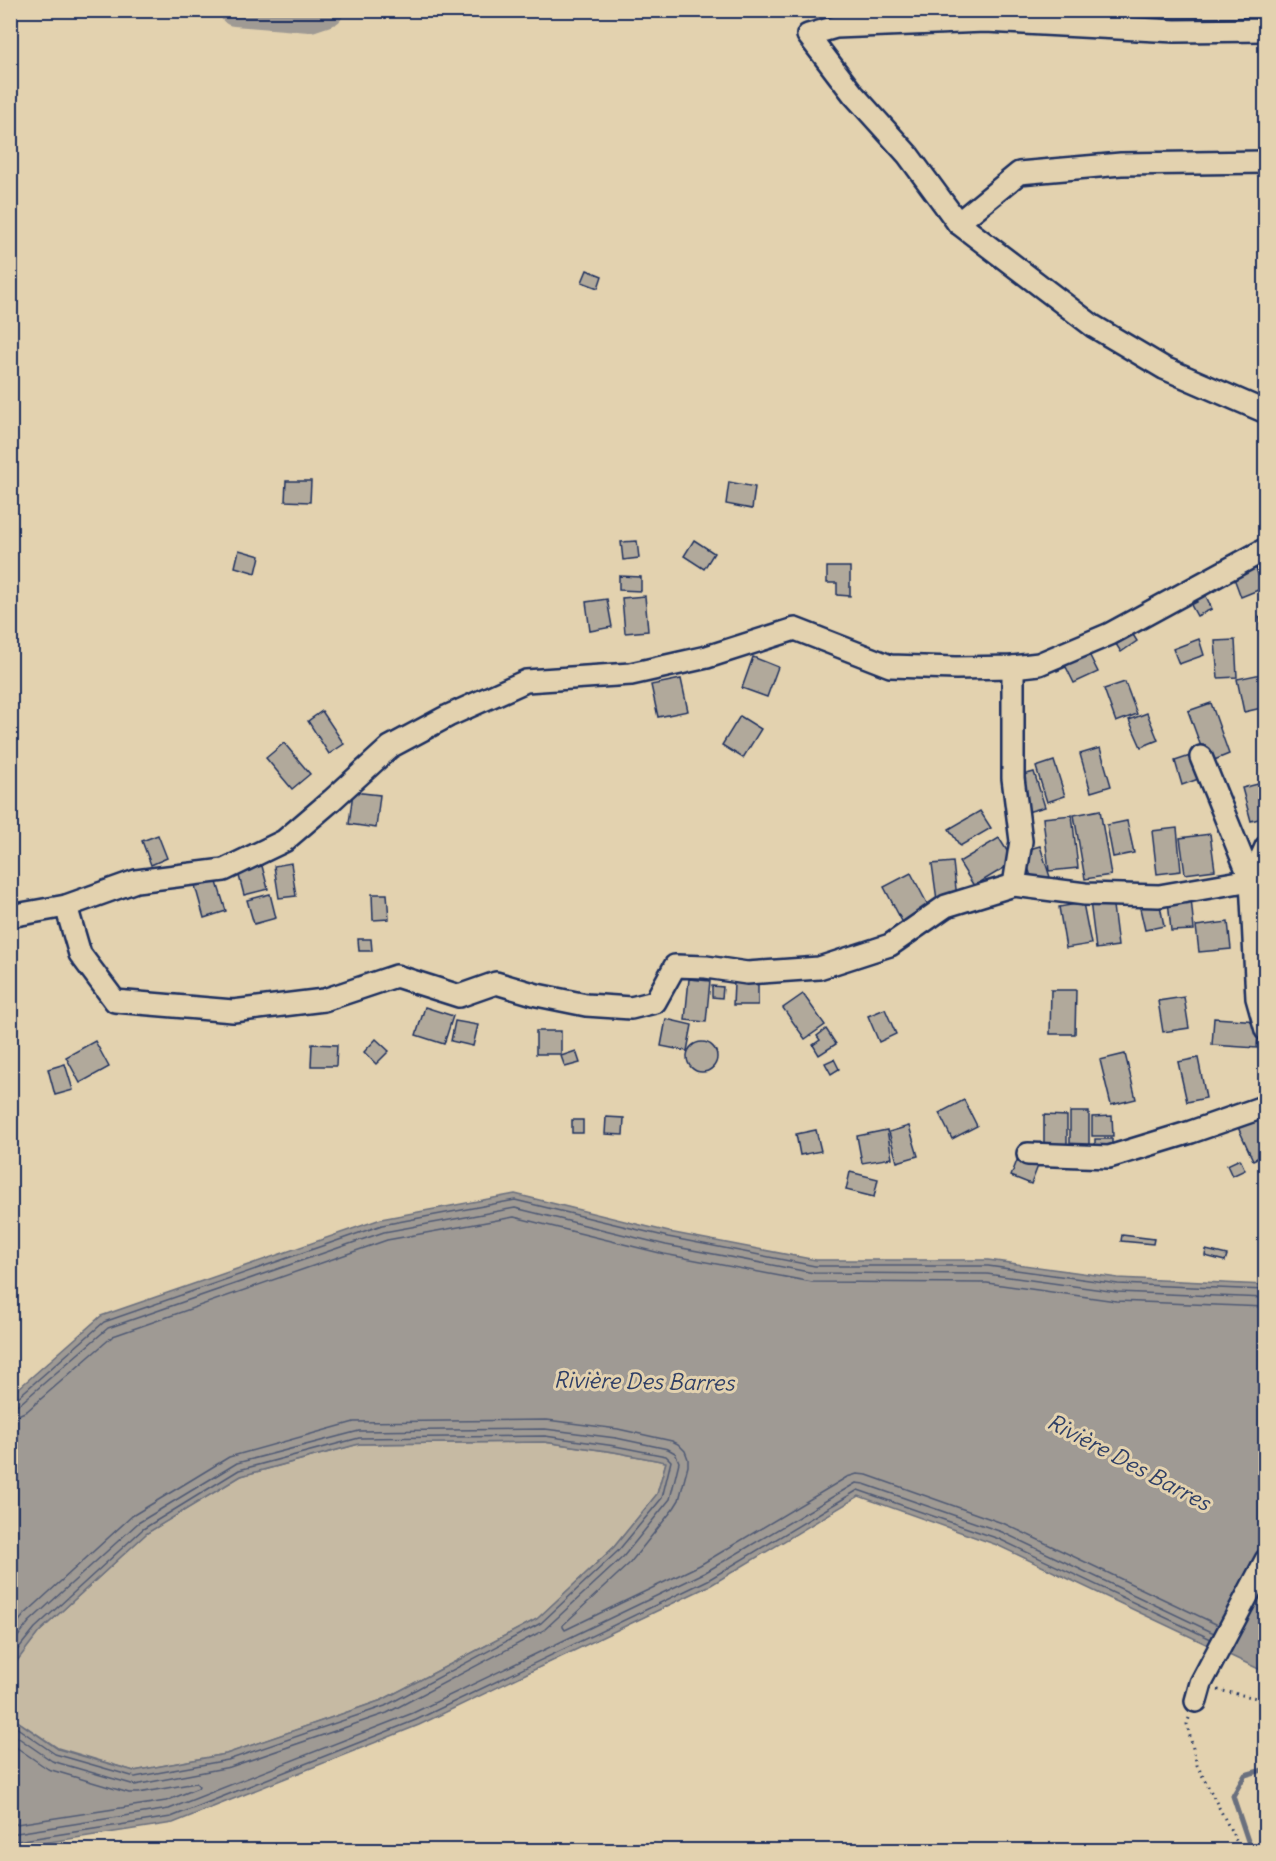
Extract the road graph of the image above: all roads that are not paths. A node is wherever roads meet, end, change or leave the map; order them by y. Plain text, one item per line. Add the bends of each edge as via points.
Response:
1 (1266, 30) edge
2 (1266, 162) edge
3 (958, 223) junction
4 (1266, 412) edge
5 (1266, 549) edge
6 (1013, 666) junction
7 (1201, 757) dead end
8 (1266, 847) edge
9 (1251, 880) junction
10 (1014, 885) junction
11 (66, 906) junction
12 (10, 916) edge
13 (1260, 950) edge
14 (1266, 1030) edge
15 (1266, 1106) edge
16 (1028, 1154) dead end
17 (1266, 1560) edge
18 (1199, 1692) road end

1 - 3 street via 1174,31 985,21 836,27 808,35 853,94 908,155
2 - 3 street via 1121,164 1019,173
3 - 4 street via 1093,326 1164,368
5 - 6 street via 1110,634 1039,664
6 - 10 street via 1013,778 1021,841
6 - 11 street via 890,666 795,629 707,657 631,674 526,681 390,747 274,846 224,870 136,881
7 - 9 street
8 - 9 street
9 - 10 street via 1159,896 1085,894
9 - 13 street
10 - 11 street via 946,906 890,945 819,968 747,973 675,966 655,1002 631,1008 586,1005 496,983 459,996 396,976 324,1000 233,1011 115,1001 80,954
11 - 12 street
13 - 14 street via 1257,998
15 - 16 street via 1109,1157
17 - 18 street

